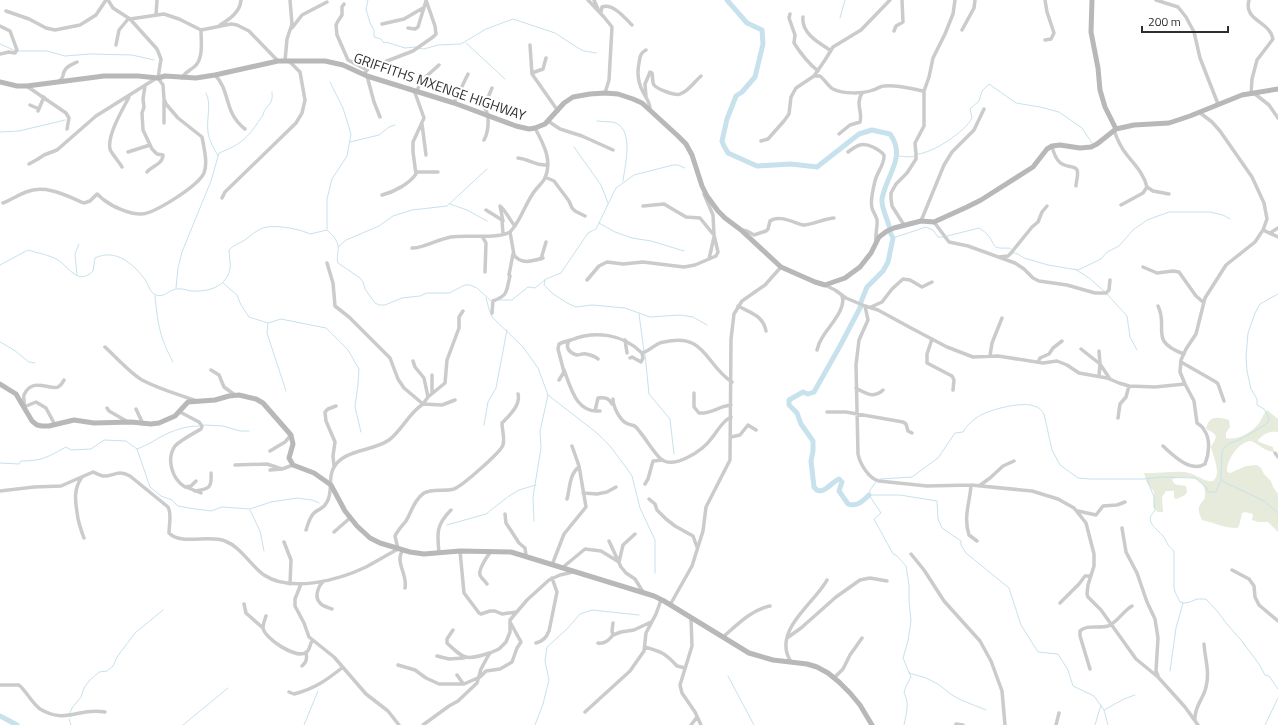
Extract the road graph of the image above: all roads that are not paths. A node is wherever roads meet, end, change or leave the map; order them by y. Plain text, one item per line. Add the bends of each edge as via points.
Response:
1 (107, 0) edge
2 (157, 0) edge
3 (241, 0) edge
4 (290, 0) edge
5 (426, 0) edge
6 (588, 0) edge
7 (594, 0) edge
8 (890, 0) edge
9 (902, 0) edge
10 (955, 0) edge
11 (975, 0) edge
12 (1045, 0) edge
13 (1092, 0) edge
14 (1156, 0) edge
15 (1249, 0) edge
16 (327, 2) dead end
17 (344, 4) dead end
18 (423, 8) junction
19 (6, 11) dead end
20 (599, 11) junction
21 (790, 14) dead end
22 (156, 15) junction
23 (129, 18) junction
24 (803, 18) dead end
25 (382, 24) dead end
26 (632, 25) dead end
27 (0, 26) edge
28 (219, 26) junction
29 (408, 28) dead end
30 (201, 30) junction
31 (291, 30) junction
32 (962, 30) dead end
33 (894, 31) dead end
34 (1045, 40) dead end
35 (116, 45) dead end
36 (530, 45) dead end
37 (646, 50) dead end
38 (830, 50) junction
39 (0, 54) edge
40 (546, 58) dead end
41 (286, 60) junction
42 (278, 61) junction
43 (77, 62) dead end
44 (439, 65) dead end
45 (818, 71) junction
46 (366, 73) junction
47 (532, 73) junction
48 (468, 74) dead end
49 (215, 75) junction
50 (701, 76) dead end
51 (814, 76) junction
52 (158, 78) junction
53 (182, 78) junction
54 (0, 82) edge
55 (57, 83) junction
56 (27, 86) junction
57 (144, 86) junction
58 (492, 88) dead end
59 (1278, 89) edge
60 (415, 90) junction
61 (924, 91) junction
62 (605, 93) junction
63 (862, 93) junction
64 (1251, 94) junction
65 (129, 96) junction
66 (646, 97) junction
67 (45, 98) junction
68 (164, 99) junction
69 (454, 103) junction
70 (1218, 104) junction
71 (30, 105) dead end
72 (650, 109) junction
73 (984, 109) dead end
74 (558, 111) junction
75 (1200, 112) junction
76 (380, 117) dead end
77 (489, 117) junction
78 (1278, 118) edge
79 (548, 121) junction
80 (164, 123) dead end
81 (422, 124) junction
82 (535, 128) junction
83 (67, 129) dead end
84 (244, 129) dead end
85 (1115, 130) junction
86 (839, 134) dead end
87 (484, 140) dead end
88 (761, 141) dead end
89 (150, 144) junction
90 (1052, 146) junction
91 (613, 150) dead end
92 (128, 152) dead end
93 (848, 152) dead end
94 (426, 155) dead end
95 (518, 158) dead end
96 (29, 164) dead end
97 (547, 166) junction
98 (122, 167) dead end
99 (147, 172) dead end
100 (417, 172) junction
101 (438, 172) dead end
102 (546, 177) junction
103 (702, 186) junction
104 (1076, 186) dead end
105 (1147, 188) junction
106 (1169, 194) dead end
107 (382, 195) dead end
108 (222, 198) dead end
109 (3, 203) dead end
110 (643, 206) dead end
111 (1047, 206) dead end
112 (1121, 206) dead end
113 (486, 210) dead end
114 (585, 216) dead end
115 (834, 218) dead end
116 (503, 221) junction
117 (920, 221) junction
118 (934, 222) junction
119 (904, 225) junction
120 (515, 226) junction
121 (1278, 228) edge
122 (741, 230) junction
123 (1263, 230) junction
124 (510, 232) junction
125 (1270, 233) junction
126 (503, 234) junction
127 (482, 236) junction
128 (714, 236) junction
129 (1278, 236) edge
130 (546, 242) dead end
131 (876, 242) junction
132 (412, 248) dead end
133 (513, 251) junction
134 (995, 257) junction
135 (709, 259) junction
136 (327, 263) dead end
137 (781, 267) junction
138 (1143, 267) dead end
139 (485, 272) dead end
140 (587, 280) dead end
141 (1110, 280) dead end
142 (932, 282) dead end
143 (825, 285) junction
144 (842, 295) junction
145 (1203, 302) junction
146 (738, 306) junction
147 (1158, 306) dead end
148 (868, 307) junction
149 (463, 311) dead end
150 (492, 313) dead end
151 (1002, 318) dead end
152 (766, 331) dead end
153 (932, 339) junction
154 (625, 340) junction
155 (568, 341) junction
156 (1062, 341) dead end
157 (106, 347) dead end
158 (1081, 349) dead end
159 (817, 350) dead end
160 (1099, 351) dead end
161 (627, 353) dead end
162 (642, 353) junction
163 (1184, 354) junction
164 (990, 356) junction
165 (630, 358) dead end
166 (598, 359) dead end
167 (413, 361) dead end
168 (1038, 362) junction
169 (1181, 362) junction
170 (1100, 364) junction
171 (564, 369) junction
172 (211, 370) dead end
173 (432, 375) dead end
174 (1099, 376) junction
175 (1110, 379) junction
176 (64, 380) dead end
177 (559, 380) dead end
178 (732, 382) junction
179 (0, 384) edge
180 (1185, 384) junction
181 (1129, 386) junction
182 (856, 388) junction
183 (882, 390) dead end
184 (953, 390) dead end
185 (432, 393) junction
186 (518, 394) dead end
187 (694, 394) dead end
188 (235, 395) junction
189 (428, 397) junction
190 (613, 399) dead end
191 (194, 400) junction
192 (455, 400) dead end
193 (1224, 401) dead end
194 (423, 404) junction
195 (731, 405) junction
196 (336, 406) dead end
197 (614, 406) junction
198 (24, 407) junction
199 (107, 408) dead end
200 (136, 409) dead end
201 (595, 411) junction
202 (600, 411) dead end
203 (180, 412) junction
204 (827, 412) dead end
205 (858, 414) junction
206 (731, 417) junction
207 (1118, 418) dead end
208 (129, 422) junction
209 (143, 424) junction
210 (55, 425) junction
211 (756, 430) dead end
212 (912, 433) dead end
213 (291, 435) junction
214 (731, 437) junction
215 (572, 446) dead end
216 (1163, 446) dead end
217 (270, 451) dead end
218 (1275, 453) dead end
219 (1278, 457) edge
220 (664, 460) junction
221 (1014, 461) dead end
222 (235, 465) dead end
223 (293, 465) junction
224 (334, 466) junction
225 (579, 467) junction
226 (282, 469) junction
227 (270, 470) dead end
228 (211, 474) dead end
229 (83, 476) junction
230 (196, 481) dead end
231 (645, 484) dead end
232 (331, 485) junction
233 (971, 485) junction
234 (185, 486) junction
235 (979, 486) junction
236 (616, 488) dead end
237 (0, 491) edge
238 (195, 491) junction
239 (201, 493) dead end
240 (583, 494) junction
241 (567, 499) dead end
242 (648, 499) dead end
243 (1124, 502) dead end
244 (450, 510) dead end
245 (1078, 511) junction
246 (505, 514) dead end
247 (350, 518) junction
248 (1122, 528) dead end
249 (306, 530) dead end
250 (334, 532) dead end
251 (635, 534) dead end
252 (84, 538) dead end
253 (609, 541) dead end
254 (977, 541) dead end
255 (284, 542) dead end
256 (697, 548) junction
257 (400, 549) junction
258 (460, 550) junction
259 (493, 551) junction
260 (439, 553) junction
261 (910, 554) dead end
262 (526, 556) junction
263 (619, 562) junction
264 (552, 565) junction
265 (562, 568) junction
266 (1232, 570) dead end
267 (573, 572) junction
268 (1091, 576) junction
269 (552, 578) junction
270 (324, 580) junction
271 (827, 580) dead end
272 (887, 581) dead end
273 (290, 584) junction
274 (301, 584) junction
275 (486, 584) dead end
276 (405, 588) dead end
277 (643, 593) junction
278 (661, 600) junction
279 (1060, 603) dead end
280 (244, 604) dead end
281 (670, 605) junction
282 (770, 606) dead end
283 (1132, 606) dead end
284 (332, 609) dead end
285 (516, 612) junction
286 (266, 616) dead end
287 (691, 618) junction
288 (652, 621) junction
289 (1278, 621) edge
290 (510, 622) junction
291 (612, 623) dead end
292 (1111, 625) junction
293 (263, 628) junction
294 (453, 630) dead end
295 (613, 635) junction
296 (722, 637) junction
297 (787, 638) junction
298 (862, 638) dead end
299 (312, 641) junction
300 (598, 643) dead end
301 (536, 644) dead end
302 (1204, 644) dead end
303 (645, 647) junction
304 (306, 652) junction
305 (490, 653) junction
306 (437, 656) dead end
307 (464, 658) junction
308 (791, 662) junction
309 (302, 666) dead end
310 (398, 666) dead end
311 (342, 667) junction
312 (685, 668) junction
313 (1090, 669) dead end
314 (457, 675) dead end
315 (1158, 677) junction
316 (478, 678) junction
317 (834, 678) junction
318 (464, 684) junction
319 (0, 685) edge
320 (289, 692) dead end
321 (105, 712) dead end
322 (585, 712) dead end
323 (1059, 713) dead end
324 (698, 717) junction
325 (1197, 723) edge
326 (956, 724) edge
327 (399, 725) edge
328 (423, 725) edge
329 (691, 725) edge
330 (701, 725) edge
331 (872, 725) edge
332 (963, 725) edge
333 (1005, 725) edge
334 (1056, 725) edge

1 - 19 street via 96,15 80,25 55,30
1 - 23 street via 113,8
2 - 22 street
3 - 28 street via 237,12
4 - 31 street
5 - 18 street
5 - 46 street via 435,26 434,37 413,51 369,68
6 - 20 street
7 - 20 street
8 - 38 street via 861,30 835,44
9 - 33 street via 903,22 896,26
10 - 61 street via 953,14 933,58
11 - 32 street via 974,8
12 - 34 street via 1046,12 1054,33 1051,39
13 - 85 street via 1091,37 1100,90
14 - 70 street via 1178,7 1186,17 1194,32 1200,58
15 - 64 street via 1248,11 1271,32 1273,39 1257,60
16 - 31 street via 300,16
17 - 46 street via 336,25 337,36 348,60
18 - 25 street via 404,19
18 - 29 street via 418,27
20 - 26 street via 602,6 609,6
20 - 62 street via 611,24 613,31 609,80
21 - 45 street via 795,35 794,43 803,58
22 - 23 street
22 - 30 street via 164,14 179,18
23 - 35 street via 119,30
23 - 52 street via 157,49 160,59
24 - 38 street via 803,25 813,39
27 - 39 street via 10,31 18,50 15,53
28 - 30 street
28 - 42 street via 234,24 249,31
30 - 53 street via 199,61
31 - 41 street via 287,39
36 - 47 street
37 - 66 street via 640,56 638,68 639,83
38 - 45 street
40 - 47 street via 543,69
41 - 42 street, GRIFFITHS MXENGE HIGHWAY
41 - 46 street, GRIFFITHS MXENGE HIGHWAY via 325,61
41 - 108 street via 299,69 302,76 305,100 302,113 296,123 225,192
42 - 49 street, GRIFFITHS MXENGE HIGHWAY
43 - 55 street via 65,70 63,78
44 - 60 street
45 - 51 street
46 - 60 street, GRIFFITHS MXENGE HIGHWAY
46 - 76 street
47 - 74 street
48 - 69 street
49 - 53 street, GRIFFITHS MXENGE HIGHWAY
49 - 84 street via 222,83 232,115
50 - 66 street via 682,93 673,95 656,88 650,72 645,84
51 - 63 street via 823,78 831,88
51 - 88 street via 797,86 791,97 787,117 768,139
52 - 53 street, GRIFFITHS MXENGE HIGHWAY
52 - 55 street, GRIFFITHS MXENGE HIGHWAY via 104,76
52 - 57 street
52 - 68 street via 163,85
54 - 56 street, GRIFFITHS MXENGE HIGHWAY
55 - 56 street, GRIFFITHS MXENGE HIGHWAY
56 - 67 street
57 - 65 street
57 - 89 street via 142,123
58 - 77 street via 484,107
59 - 64 street
60 - 69 street, GRIFFITHS MXENGE HIGHWAY
60 - 81 street via 424,118
61 - 63 street via 885,86
61 - 119 street via 924,126 915,143 916,159 894,186 891,196 892,206
62 - 72 street, GRIFFITHS MXENGE HIGHWAY via 633,99
62 - 74 street, GRIFFITHS MXENGE HIGHWAY via 573,97
63 - 86 street via 858,102 860,122 850,125
64 - 70 street
64 - 78 street via 1265,101
65 - 96 street via 87,123 57,150
65 - 98 street via 111,136 110,150
66 - 72 street
67 - 71 street via 39,110
67 - 83 street via 66,113
68 - 80 street
68 - 109 street via 186,126 201,135 205,158 204,173 199,181 176,199 140,214 112,205 98,195 84,203 53,190 26,192
69 - 77 street, GRIFFITHS MXENGE HIGHWAY
70 - 75 street
72 - 103 street, GRIFFITHS MXENGE HIGHWAY via 686,144
73 - 117 street via 974,130 952,152 944,165
74 - 79 street, GRIFFITHS MXENGE HIGHWAY
75 - 85 street via 1169,123 1134,125
75 - 123 street via 1216,126 1252,177 1266,209 1267,219
77 - 82 street, GRIFFITHS MXENGE HIGHWAY via 516,126
77 - 87 street
79 - 82 street, GRIFFITHS MXENGE HIGHWAY
79 - 91 street via 560,129
81 - 94 street
81 - 100 street via 413,142 412,152
82 - 97 street via 545,148
85 - 90 street via 1091,147
85 - 105 street via 1123,150 1144,178
89 - 92 street
89 - 99 street via 155,152 164,155 164,158
90 - 104 street via 1057,161 1077,168
90 - 118 street via 1033,167 1017,178 981,200
93 - 131 street via 857,145 865,144 884,155 871,204 877,220
95 - 97 street via 539,166
97 - 102 street
100 - 101 street
100 - 107 street via 392,192
102 - 114 street via 556,184 575,211
102 - 120 street via 532,194
103 - 122 street, GRIFFITHS MXENGE HIGHWAY via 718,211
103 - 128 street via 713,216
105 - 106 street
105 - 112 street
110 - 128 street via 664,204 686,216 700,218
111 - 134 street via 1038,222 1010,255
113 - 116 street
115 - 122 street via 805,225 775,219 770,221 768,229 754,235
116 - 120 street via 500,206
116 - 126 street
117 - 118 street
117 - 119 street
118 - 134 street via 949,242 968,246
119 - 131 street via 883,234
120 - 124 street
121 - 125 street
122 - 137 street, GRIFFITHS MXENGE HIGHWAY
123 - 125 street
123 - 145 street via 1255,242 1226,265
124 - 126 street
124 - 133 street
125 - 129 street
126 - 127 street
127 - 132 street via 450,237 420,248
127 - 139 street via 486,243
128 - 135 street
128 - 135 street via 718,252
130 - 133 street via 542,259 519,261
131 - 143 street via 866,261 854,272
133 - 150 street via 508,288 501,299 493,301
134 - 141 street via 1019,265 1033,278 1043,282 1067,285 1095,293 1106,293
135 - 140 street via 684,267 642,262 607,262 599,266
136 - 194 street via 333,283 335,306 390,358 404,388
137 - 143 street, GRIFFITHS MXENGE HIGHWAY
137 - 146 street via 765,285
138 - 145 street via 1158,273 1179,272
142 - 148 street via 922,287 903,279 892,288 882,302
143 - 144 street
144 - 148 street
144 - 159 street via 844,299 841,307
145 - 163 street via 1202,316 1196,334
146 - 152 street via 759,317 764,322
146 - 178 street via 734,314 732,331
147 - 163 street via 1164,341 1168,346
148 - 153 street
148 - 182 street via 868,317 858,345
149 - 185 street via 447,360 445,383
151 - 164 street via 992,343
153 - 164 street via 966,355
153 - 184 street via 927,363 952,376
154 - 155 street via 601,335 581,336
154 - 161 street
154 - 162 street
155 - 166 street via 566,346 570,351 577,355 592,355
155 - 171 street via 560,343 558,347
156 - 168 street
157 - 191 street via 142,380
158 - 170 street
160 - 170 street
162 - 165 street via 641,362
162 - 178 street via 664,342 677,340 694,344 705,352
163 - 169 street
164 - 168 street
167 - 189 street via 424,378
168 - 174 street via 1063,363 1079,373
169 - 180 street via 1180,374
169 - 193 street via 1216,382
170 - 174 street
170 - 175 street
171 - 177 street
171 - 201 street via 573,396 584,408
172 - 188 street via 219,375 224,387
173 - 185 street
174 - 175 street
175 - 181 street
176 - 198 street via 56,388 40,385 29,389 24,395
178 - 195 street
179 - 198 street via 16,394
180 - 181 street
180 - 216 street via 1194,400 1197,423 1204,428 1208,436 1205,464 1194,466 1180,461
181 - 207 street via 1126,397 1120,404
182 - 183 street via 874,396
182 - 205 street
185 - 189 street
186 - 257 street via 516,405 502,423 502,448 456,488 428,491 421,496 396,533 395,538
187 - 195 street via 694,407 699,413
188 - 191 street via 215,400
188 - 213 street via 251,397 263,403
189 - 194 street
190 - 197 street
191 - 203 street via 185,404
192 - 194 street via 442,405
194 - 224 street via 389,440 374,448 344,456
195 - 206 street
196 - 224 street via 326,410 325,414 335,442
197 - 201 street via 606,398 598,398
197 - 220 street via 623,420 635,425
198 - 210 street via 34,423 42,426
198 - 210 street via 36,402 43,406
199 - 208 street
200 - 209 street
201 - 202 street
203 - 209 street via 170,420
203 - 234 street via 202,426 177,444 172,455 172,472
204 - 205 street
205 - 212 street via 904,422
205 - 233 street via 859,458 875,480 927,486
206 - 214 street
206 - 220 street via 725,420 707,444 696,453 676,461
208 - 209 street
208 - 210 street via 94,423 74,420
211 - 214 street via 748,425 740,435
213 - 217 street
213 - 223 street via 293,444 289,458
214 - 256 street via 730,462 706,507 703,532
215 - 225 street
218 - 219 street
220 - 231 street via 653,461
221 - 235 street via 1003,466
222 - 226 street via 267,464
223 - 226 street
223 - 232 street via 314,473
224 - 232 street
225 - 240 street
225 - 241 street via 570,482
226 - 227 street
228 - 238 street via 210,486
229 - 237 street via 61,486
229 - 252 street via 75,492 75,500
229 - 273 street via 93,472 104,476 119,473 130,476 168,507 169,533 177,538 225,540 236,547 263,574 276,581
230 - 234 street via 191,486
232 - 247 street
232 - 249 street via 328,501 323,508 314,513
233 - 235 street
233 - 254 street via 967,528 969,535
234 - 238 street
235 - 245 street via 1041,493 1068,503
236 - 240 street via 597,494
238 - 239 street
240 - 264 street via 586,509 564,534
242 - 256 street via 675,526 692,536
243 - 245 street via 1103,506 1096,515
244 - 260 street via 439,524
245 - 268 street via 1086,523 1094,554
246 - 262 street via 506,523 525,548
247 - 250 street
247 - 257 street via 370,538 380,544
248 - 315 street via 1126,552 1155,619 1158,638
251 - 263 street via 623,545
253 - 263 street
255 - 273 street via 291,560
256 - 281 street via 692,566
257 - 260 street via 424,554
257 - 270 street via 362,569
257 - 276 street via 399,559 406,582
258 - 259 street
258 - 260 street
258 - 285 street via 464,593 479,613
259 - 262 street
259 - 275 street via 480,572
261 - 333 street via 944,601 980,641 1002,691
262 - 264 street
263 - 265 street via 601,551 585,549
263 - 277 street
264 - 265 street
265 - 267 street
266 - 289 street via 1250,579 1259,605
267 - 269 street
267 - 277 street
268 - 279 street via 1085,576
268 - 292 street via 1086,594
269 - 285 street
269 - 301 street via 557,592 549,631 547,637
270 - 274 street
270 - 284 street via 319,587 318,600
271 - 297 street via 795,621
272 - 297 street via 870,578 860,580
273 - 274 street
274 - 299 street via 295,606
277 - 278 street
278 - 281 street
278 - 288 street
280 - 293 street via 246,613
281 - 287 street
282 - 296 street via 745,617
283 - 292 street
285 - 290 street
286 - 293 street
287 - 296 street
287 - 312 street via 692,646
288 - 295 street via 634,630
288 - 303 street via 646,633
290 - 305 street via 506,642 500,649
290 - 316 street via 521,643 512,662 500,669 486,671
291 - 295 street
292 - 313 street via 1103,628 1084,628 1080,631
292 - 315 street via 1136,659
293 - 304 street via 283,648 300,654
294 - 307 street via 447,643
295 - 300 street via 606,642
296 - 308 street via 749,653
297 - 308 street via 785,646
298 - 317 street
299 - 304 street
299 - 311 street via 327,651
302 - 325 street via 1208,672 1206,687 1195,711
303 - 312 street via 662,652 677,666
303 - 322 street via 628,674
304 - 309 street via 306,663
305 - 307 street via 477,658
305 - 316 street via 480,669
306 - 307 street via 449,659
308 - 317 street via 817,667
310 - 318 street via 415,670 439,684
311 - 320 street via 316,686 294,694
311 - 327 street
312 - 324 street via 680,689
314 - 318 street
315 - 325 street
316 - 318 street
316 - 328 street via 458,701
317 - 331 street via 860,705
319 - 321 street via 19,685 39,708 54,717 70,718 94,711
323 - 334 street
324 - 329 street
324 - 330 street
326 - 332 street

